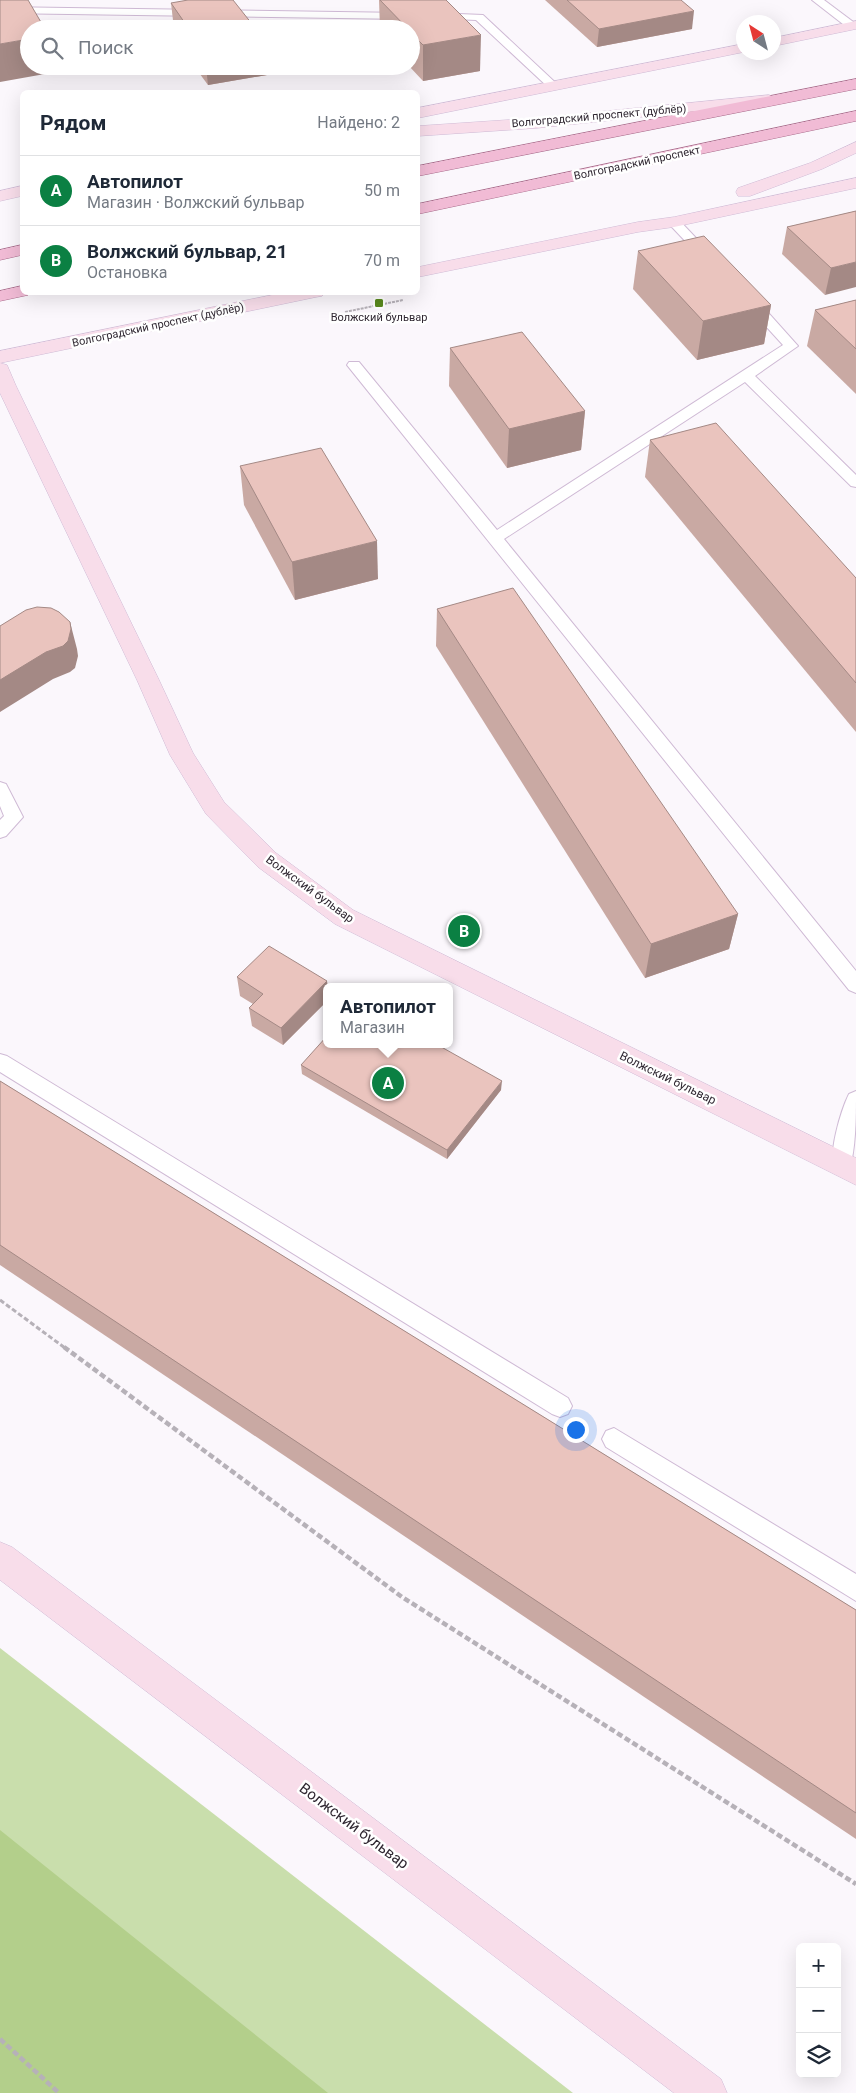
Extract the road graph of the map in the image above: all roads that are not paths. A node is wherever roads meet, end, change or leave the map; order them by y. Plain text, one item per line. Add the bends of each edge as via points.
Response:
1 (817, 0) edge
2 (447, 6) edge
3 (0, 10) edge
4 (458, 17) junction
5 (854, 26) edge
6 (781, 41) edge
7 (736, 50) edge
8 (856, 84) edge
9 (553, 86) junction
10 (781, 99) junction
11 (420, 113) edge
12 (856, 116) edge
13 (420, 131) edge
14 (856, 147) edge
15 (420, 171) edge
16 (856, 183) edge
17 (20, 191) edge
18 (0, 196) edge
19 (420, 209) edge
20 (674, 222) junction
21 (638, 227) junction
22 (20, 250) edge
23 (0, 255) edge
24 (717, 267) edge
25 (420, 272) edge
26 (737, 288) edge
27 (20, 291) edge
28 (301, 295) edge
29 (0, 296) edge
30 (0, 357) edge
31 (354, 365) dead end
32 (0, 369) edge
33 (746, 375) junction
34 (856, 483) edge
35 (495, 538) junction
36 (0, 788) edge
37 (0, 831) edge
38 (856, 985) edge
39 (0, 1062) edge
40 (856, 1100) edge
41 (849, 1168) edge
42 (560, 1406) dead end
43 (614, 1439) dead end
44 (0, 1559) edge
45 (856, 1588) edge
46 (707, 2093) edge

1 - 5 lane
2 - 4 lane
3 - 4 lane
4 - 9 lane via 479,17
5 - 6 street
7 - 9 street
8 - 10 main road
9 - 11 street
10 - 13 street, Волгоградский проспект (дублёр)
10 - 15 main road
12 - 19 main road, Волгоградский проспект
14 - 21 street via 763,186
16 - 20 street
17 - 18 street
20 - 21 street
20 - 24 lane
21 - 25 street
22 - 23 main road
26 - 33 lane via 791,346
27 - 29 main road
28 - 30 street, Волгоградский проспект (дублёр)
31 - 35 lane
32 - 41 street, Волжский бульвар via 182,755 215,808 267,860 344,917
33 - 34 lane
33 - 35 lane
35 - 38 lane
36 - 37 lane via 14,817
39 - 42 lane
40 - 41 lane via 848,1126
43 - 45 lane
44 - 46 street, Волжский бульвар

